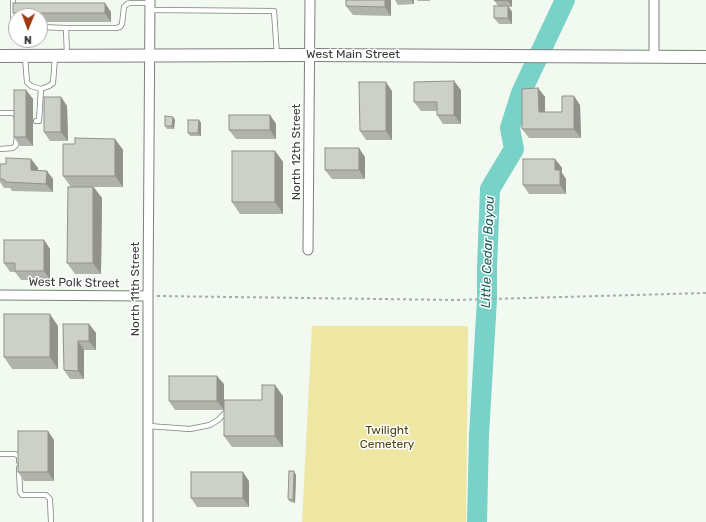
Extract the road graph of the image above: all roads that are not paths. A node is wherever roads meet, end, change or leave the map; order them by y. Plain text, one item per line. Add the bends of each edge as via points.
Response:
1 (310, 0) edge
2 (654, 0) edge
3 (150, 4) edge
4 (48, 27) edge
5 (66, 28) junction
6 (150, 55) junction
7 (277, 55) junction
8 (309, 55) junction
9 (0, 56) edge
10 (25, 56) junction
11 (61, 56) junction
12 (654, 57) junction
13 (706, 57) edge
14 (31, 86) junction
15 (41, 89) junction
16 (26, 91) edge
17 (16, 107) edge
18 (0, 113) edge
19 (14, 113) junction
20 (36, 121) dead end
21 (19, 122) edge
22 (18, 129) edge
23 (0, 149) edge
24 (308, 250) dead end
25 (0, 294) edge
26 (148, 296) junction
27 (231, 407) edge
28 (148, 426) junction
29 (0, 454) edge
30 (51, 522) edge
31 (148, 522) edge

1 - 8 street, North 12th Street
2 - 12 street
3 - 5 lane via 127,4 120,27
3 - 6 street, North 11th Street
3 - 7 lane via 274,11
4 - 5 lane
5 - 11 lane
6 - 7 main road, West Main Street
6 - 11 main road, West Main Street
6 - 26 street, North 11th Street
7 - 8 main road, West Main Street
8 - 12 main road, West Main Street
8 - 24 street, North 12th Street
9 - 10 main road, West Main Street
10 - 11 main road, West Main Street
10 - 14 lane via 27,82
11 - 15 lane via 53,83
12 - 13 main road, West Main Street
14 - 15 lane
14 - 16 lane
15 - 20 lane via 39,121
17 - 19 lane
18 - 19 lane
19 - 21 lane
22 - 23 lane via 16,145 13,148
25 - 26 street, West Polk Street
26 - 28 street, North 11th Street
27 - 28 lane via 210,425 190,429
28 - 31 street, North 11th Street
29 - 30 lane via 19,456 20,492 22,495 46,496 50,499

